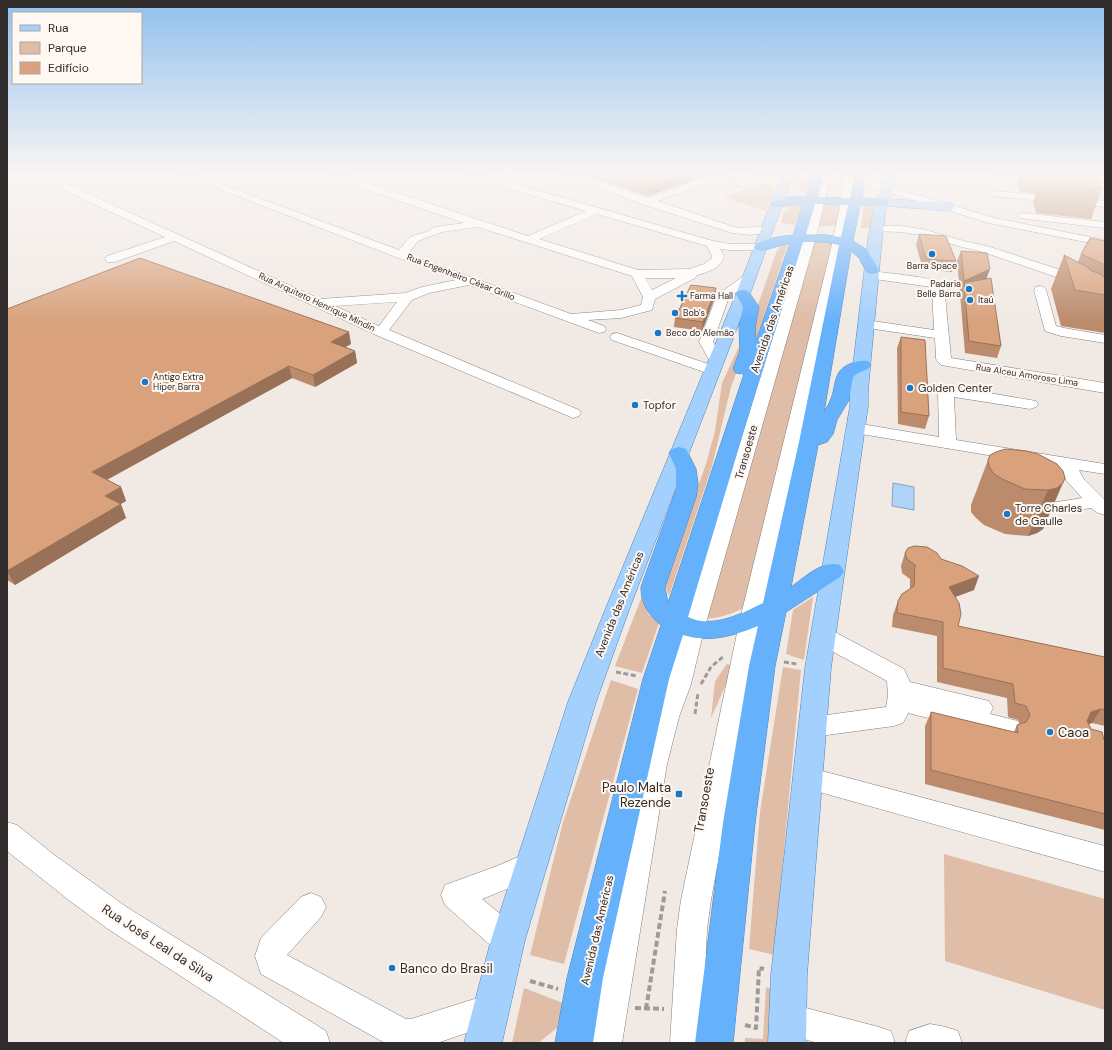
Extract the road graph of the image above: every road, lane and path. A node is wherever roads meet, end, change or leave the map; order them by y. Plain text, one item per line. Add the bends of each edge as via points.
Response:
1 (147, 224) edge
2 (317, 224) edge
3 (439, 224) edge
4 (478, 224) joint
5 (564, 224) joint
6 (641, 224) edge
7 (714, 224) edge
8 (769, 224) edge
9 (809, 224) edge
10 (845, 224) edge
11 (878, 224) edge
12 (968, 224) edge
13 (983, 224) edge
14 (1045, 224) edge
15 (1051, 224) edge
16 (439, 229) junction
17 (877, 229) junction
18 (498, 230) junction
19 (766, 230) junction
20 (176, 237) junction
21 (804, 238) junction
22 (357, 239) junction
23 (414, 239) junction
24 (1105, 239) edge
25 (528, 240) junction
26 (952, 241) junction
27 (842, 243) junction
28 (1105, 243) edge
29 (712, 244) junction
30 (986, 249) junction
31 (758, 253) junction
32 (401, 255) junction
33 (111, 259) dead end
34 (427, 264) junction
35 (698, 272) junction
36 (872, 272) junction
37 (637, 274) junction
38 (469, 281) junction
39 (746, 286) junction
40 (426, 290) junction
41 (1040, 290) dead end
42 (1105, 296) edge
43 (407, 297) junction
44 (649, 297) junction
45 (318, 303) junction
46 (1105, 306) edge
47 (568, 318) junction
48 (866, 324) junction
49 (599, 329) dead end
50 (381, 332) junction
51 (940, 335) junction
52 (617, 337) dead end
53 (1105, 339) edge
54 (714, 365) junction
55 (862, 365) junction
56 (1105, 388) edge
57 (1030, 404) dead end
58 (742, 407) junction
59 (574, 413) dead end
60 (855, 428) junction
61 (809, 442) junction
62 (948, 443) junction
63 (679, 453) junction
64 (1067, 463) junction
65 (1105, 469) edge
66 (1100, 506) edge
67 (1058, 507) edge
68 (832, 571) junction
69 (763, 613) junction
70 (684, 626) junction
71 (823, 636) junction
72 (728, 654) dead end
73 (784, 662) dead end
74 (801, 665) dead end
75 (614, 671) dead end
76 (640, 676) dead end
77 (899, 695) junction
78 (695, 714) dead end
79 (1009, 721) dead end
80 (812, 727) junction
81 (807, 778) junction
82 (7, 834) edge
83 (1105, 859) edge
84 (532, 864) junction
85 (665, 891) dead end
86 (311, 907) dead end
87 (508, 940) junction
88 (767, 970) dead end
89 (530, 981) dead end
90 (560, 990) dead end
91 (631, 1008) dead end
92 (646, 1009) junction
93 (669, 1009) dead end
94 (490, 1010) junction
95 (745, 1025) dead end
96 (787, 1031) edge
97 (314, 1043) edge
98 (483, 1043) edge
99 (574, 1043) edge
100 (606, 1043) edge
101 (686, 1043) edge
102 (714, 1043) edge
103 (879, 1043) edge
104 (921, 1043) edge
105 (946, 1043) edge

1 - 20 street, Rua Arquiteto Henrique Mindin
2 - 22 street, Rua Engenheiro César Grillo
3 - 16 street
4 - 16 street
4 - 18 street
5 - 18 street
5 - 25 street
6 - 29 street
7 - 19 street via 736,231
8 - 19 main road, Avenida das Américas
9 - 21 street, Transoeste
10 - 27 street, Transoeste
11 - 17 main road
12 - 26 street via 964,238
13 - 30 street
14 - 28 street
15 - 24 street
16 - 23 street
17 - 26 street via 912,230
17 - 36 main road
18 - 25 street
19 - 31 main road, Avenida das Américas
20 - 33 street
20 - 45 street, Rua Arquiteto Henrique Mindin
21 - 27 highway
21 - 31 highway via 770,243
21 - 58 highway, Avenida das Américas
21 - 70 street, Transoeste
22 - 23 street
22 - 32 street, Rua Engenheiro César Grillo
23 - 32 street
25 - 37 street
26 - 30 street
27 - 36 highway via 860,252
27 - 61 highway via 843,257
27 - 69 street, Transoeste
29 - 31 street
29 - 35 street via 718,256 717,261
30 - 42 street via 1072,278
30 - 46 street via 985,252 1054,278
31 - 39 main road, Avenida das Américas
32 - 34 street, Rua Engenheiro César Grillo
34 - 38 street, Rua Engenheiro César Grillo
34 - 40 street
35 - 37 street
35 - 44 street
36 - 48 main road
36 - 51 street via 939,286
37 - 44 street
38 - 40 street
38 - 47 street, Rua Engenheiro César Grillo
39 - 54 main road, Avenida das Américas
39 - 58 highway via 751,307 747,327 748,351 735,393
40 - 43 street
41 - 53 street via 1050,328
43 - 45 street
43 - 50 street
44 - 47 street via 647,307 639,311
45 - 50 street, Rua Arquiteto Henrique Mindin
47 - 49 street, Rua Engenheiro César Grillo
48 - 51 street
48 - 55 main road
50 - 59 street, Rua Arquiteto Henrique Mindin
51 - 56 street, Rua Alceu Amoroso Lima via 943,359 949,363
52 - 54 street
54 - 63 main road, Avenida das Américas
55 - 60 main road
55 - 61 highway via 845,375 840,400 823,434
57 - 62 street via 954,392 946,393
58 - 70 highway, Avenida das Américas
60 - 62 street
60 - 68 main road
61 - 69 highway
62 - 64 street
63 - 70 highway via 686,465 688,485 653,587 653,596 659,611
63 - 84 main road, Avenida das Américas via 594,668
64 - 65 street
64 - 66 street via 1075,480
66 - 67 street
68 - 69 highway
68 - 71 main road
69 - 70 highway via 726,628 710,631
69 - 101 street, Transoeste via 734,703 696,900
69 - 102 highway via 762,666 739,823
70 - 99 highway, Avenida das Américas via 656,679 585,978
70 - 100 street, Transoeste via 679,684 667,717 670,734 641,878 629,902
71 - 77 street via 896,675 899,681
71 - 80 main road
72 - 78 path via 711,667 699,688
73 - 74 path
75 - 76 path
77 - 79 street
77 - 80 street via 899,709 894,716
80 - 81 main road
81 - 83 street
81 - 96 main road
82 - 97 street, Rua José Leal da Silva via 41,863 115,916
84 - 87 main road, Avenida das Américas
84 - 87 street via 455,895
85 - 92 path
86 - 94 street via 272,949 272,963 403,1035 411,1035
87 - 94 main road, Avenida das Américas
88 - 95 path via 759,968 756,1028
89 - 90 path
91 - 92 path
92 - 93 path
94 - 98 main road, Avenida das Américas
96 - 103 street
104 - 105 street via 930,1040

